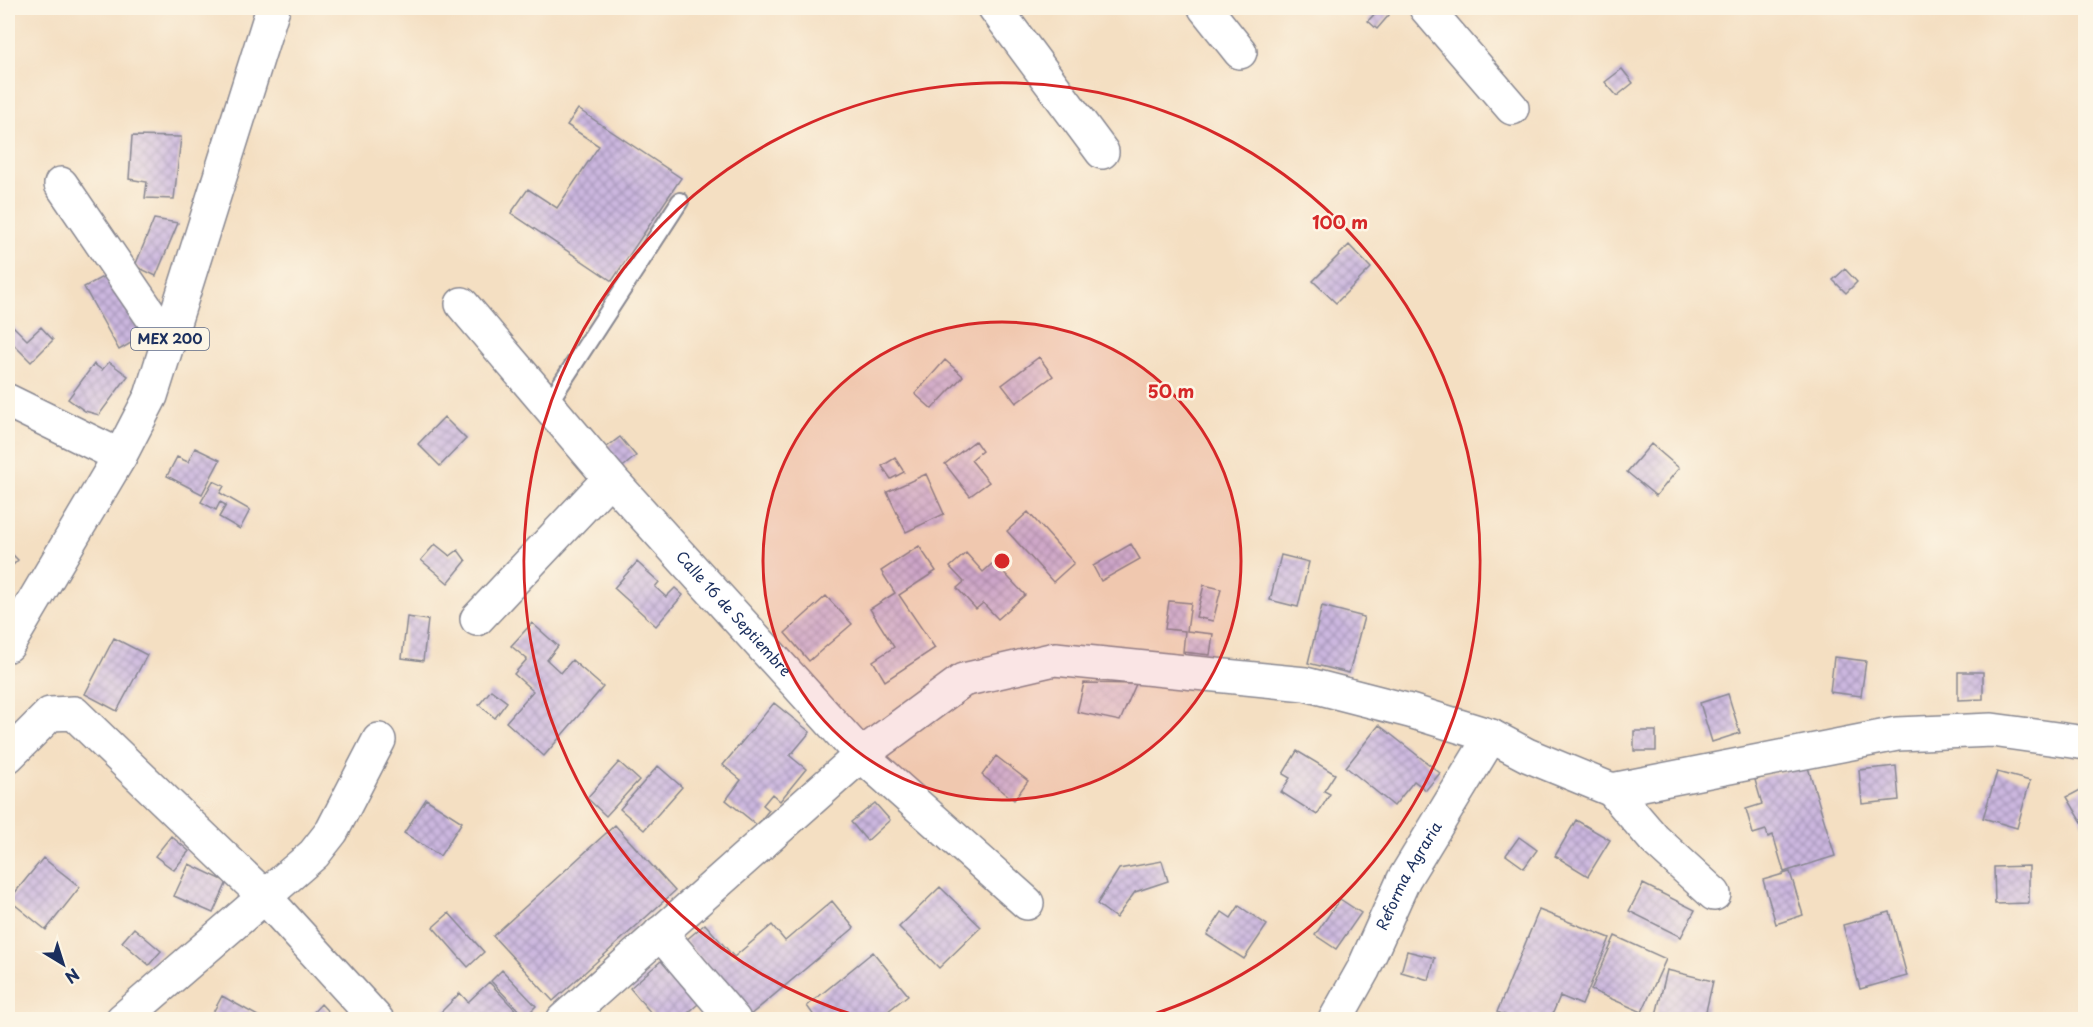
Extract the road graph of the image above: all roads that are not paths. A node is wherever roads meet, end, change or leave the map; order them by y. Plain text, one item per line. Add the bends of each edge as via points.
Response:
1 (273, 8) edge
2 (995, 8) edge
3 (1205, 8) edge
4 (1426, 8) edge
5 (1240, 52) dead end
6 (1512, 108) dead end
7 (1102, 152) dead end
8 (61, 184) dead end
9 (680, 201) dead end
10 (462, 304) dead end
11 (169, 342) junction
12 (8, 401) edge
13 (548, 404) junction
14 (120, 456) junction
15 (610, 478) junction
16 (477, 619) dead end
17 (8, 645) edge
18 (1491, 736) junction
19 (379, 740) dead end
20 (2085, 743) edge
21 (861, 755) junction
22 (8, 756) edge
23 (1612, 790) junction
24 (1714, 894) dead end
25 (263, 895) junction
26 (1027, 903) dead end
27 (660, 933) junction
28 (122, 1020) edge
29 (377, 1020) edge
30 (563, 1020) edge
31 (734, 1020) edge
32 (1335, 1020) edge

1 - 11 main road, MEX 200
2 - 7 main road
3 - 5 main road
4 - 6 main road
8 - 11 main road
9 - 13 lane
10 - 13 main road, Calle 16 de Septiembre
11 - 14 main road, MEX 200 via 151,396
12 - 14 main road
13 - 15 main road, Calle 16 de Septiembre
14 - 17 main road, MEX 200
15 - 16 main road
15 - 21 main road, Calle 16 de Septiembre
18 - 21 main road via 1305,684 1055,659 963,680
18 - 23 main road
18 - 32 main road, Reforma Agraria via 1404,879 1363,970
19 - 25 main road via 332,831 314,854
20 - 23 main road via 1992,730 1897,734
21 - 26 main road, Calle 16 de Septiembre
21 - 27 main road
22 - 25 main road via 50,714 74,713
23 - 24 main road via 1654,839
25 - 28 main road
25 - 29 main road
27 - 30 main road
27 - 31 main road

